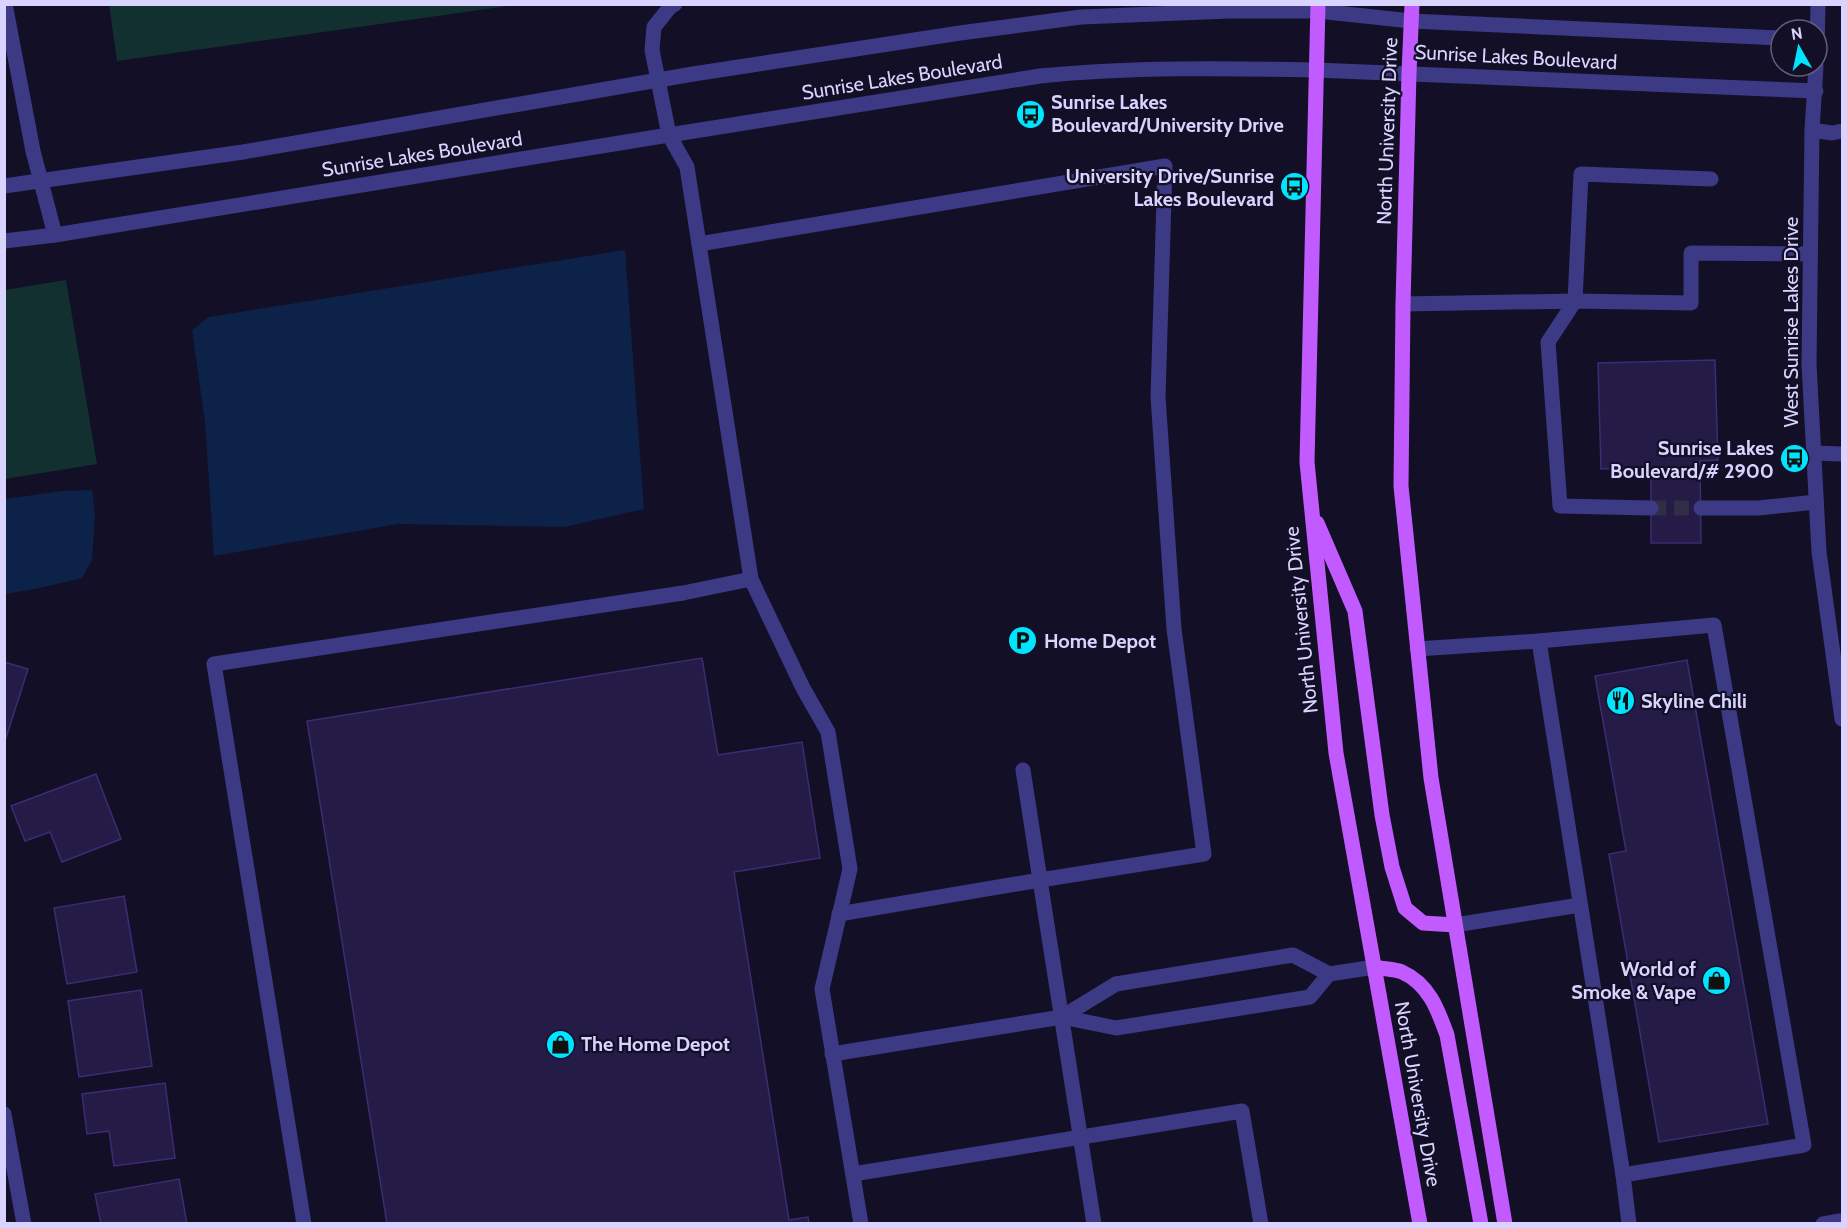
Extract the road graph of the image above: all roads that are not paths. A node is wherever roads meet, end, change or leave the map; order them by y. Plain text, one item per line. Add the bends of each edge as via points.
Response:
1 (5, 4) edge
2 (675, 4) edge
3 (1412, 4) edge
4 (1318, 8) edge
5 (1411, 21) junction
6 (1769, 37) edge
7 (1316, 70) junction
8 (1408, 73) junction
9 (1816, 78) edge
10 (657, 80) junction
11 (1816, 91) junction
12 (1812, 130) junction
13 (1842, 132) edge
14 (669, 135) junction
15 (1711, 179) dead end
16 (40, 182) junction
17 (4, 186) edge
18 (56, 235) junction
19 (4, 241) edge
20 (699, 244) junction
21 (1810, 254) junction
22 (1575, 301) junction
23 (1403, 304) junction
24 (1814, 453) junction
25 (1842, 454) edge
26 (1816, 502) junction
27 (1651, 508) tunnel mouth
28 (1701, 508) tunnel mouth
29 (1311, 510) junction
30 (751, 579) junction
31 (1539, 641) junction
32 (1418, 649) junction
33 (1842, 719) edge
34 (1023, 770) dead end
35 (1040, 880) junction
36 (1580, 904) junction
37 (839, 914) junction
38 (1455, 925) junction
39 (1375, 967) junction
40 (1329, 974) junction
41 (1062, 1017) junction
42 (832, 1054) junction
43 (4, 1114) edge
44 (1081, 1137) junction
45 (853, 1174) junction
46 (1623, 1175) junction
47 (24, 1224) edge
48 (304, 1224) edge
49 (861, 1224) edge
50 (1094, 1224) edge
51 (1260, 1224) edge
52 (1420, 1224) edge
53 (1481, 1224) edge
54 (1505, 1224) edge
55 (1629, 1224) edge
56 (1823, 1224) edge
57 (1840, 1224) edge

1 - 16 street
2 - 10 street via 654,27 652,50
3 - 5 main road, North University Drive
4 - 5 street, Sunrise Lakes Boulevard
4 - 7 main road, North University Drive
4 - 10 street, Sunrise Lakes Boulevard via 1081,17
5 - 6 street, Sunrise Lakes Boulevard
5 - 8 main road, North University Drive
7 - 8 street, Sunrise Lakes Boulevard
7 - 14 street, Sunrise Lakes Boulevard via 1092,71 1040,76
7 - 29 main road, North University Drive via 1306,462
8 - 11 street, Sunrise Lakes Boulevard
8 - 23 main road, North University Drive
9 - 11 street, West Sunrise Lakes Drive
10 - 14 street
10 - 16 street, Sunrise Lakes Boulevard via 243,152
11 - 12 street, West Sunrise Lakes Drive
12 - 13 street
12 - 21 street, West Sunrise Lakes Drive
14 - 18 street, Sunrise Lakes Boulevard
14 - 20 street via 687,167
15 - 22 street via 1581,174
16 - 17 street, Sunrise Lakes Boulevard
16 - 18 street
18 - 19 street, Sunrise Lakes Boulevard
20 - 30 street
20 - 35 street via 1165,166 1158,397 1174,628 1204,854
21 - 22 street via 1691,253 1691,303
21 - 24 street, West Sunrise Lakes Drive via 1809,364
22 - 23 street
22 - 27 street via 1548,342 1560,506
23 - 32 main road, North University Drive via 1401,486
24 - 25 street
24 - 26 street, West Sunrise Lakes Drive
26 - 28 street
26 - 33 street, West Sunrise Lakes Drive
29 - 38 main road via 1355,611 1382,814 1405,908 1423,923
29 - 39 main road, North University Drive via 1336,753
30 - 37 street via 828,732 850,869
30 - 48 street via 683,593 214,664
31 - 32 street
31 - 36 street
31 - 46 street via 1714,626 1804,1145
32 - 38 main road, North University Drive via 1431,778
34 - 35 street
35 - 37 street
35 - 41 street
36 - 38 street
36 - 46 street
37 - 42 street via 822,989
38 - 54 main road, North University Drive
39 - 40 street
39 - 52 main road, North University Drive
39 - 53 main road via 1401,972 1421,984 1437,1007 1447,1035
40 - 41 street via 1310,997 1116,1028
40 - 41 street via 1293,955 1116,984
41 - 42 street
41 - 44 street
42 - 45 street
43 - 47 street
44 - 45 street
44 - 50 street
44 - 51 street via 1242,1111
45 - 49 street
46 - 55 street
56 - 57 street

